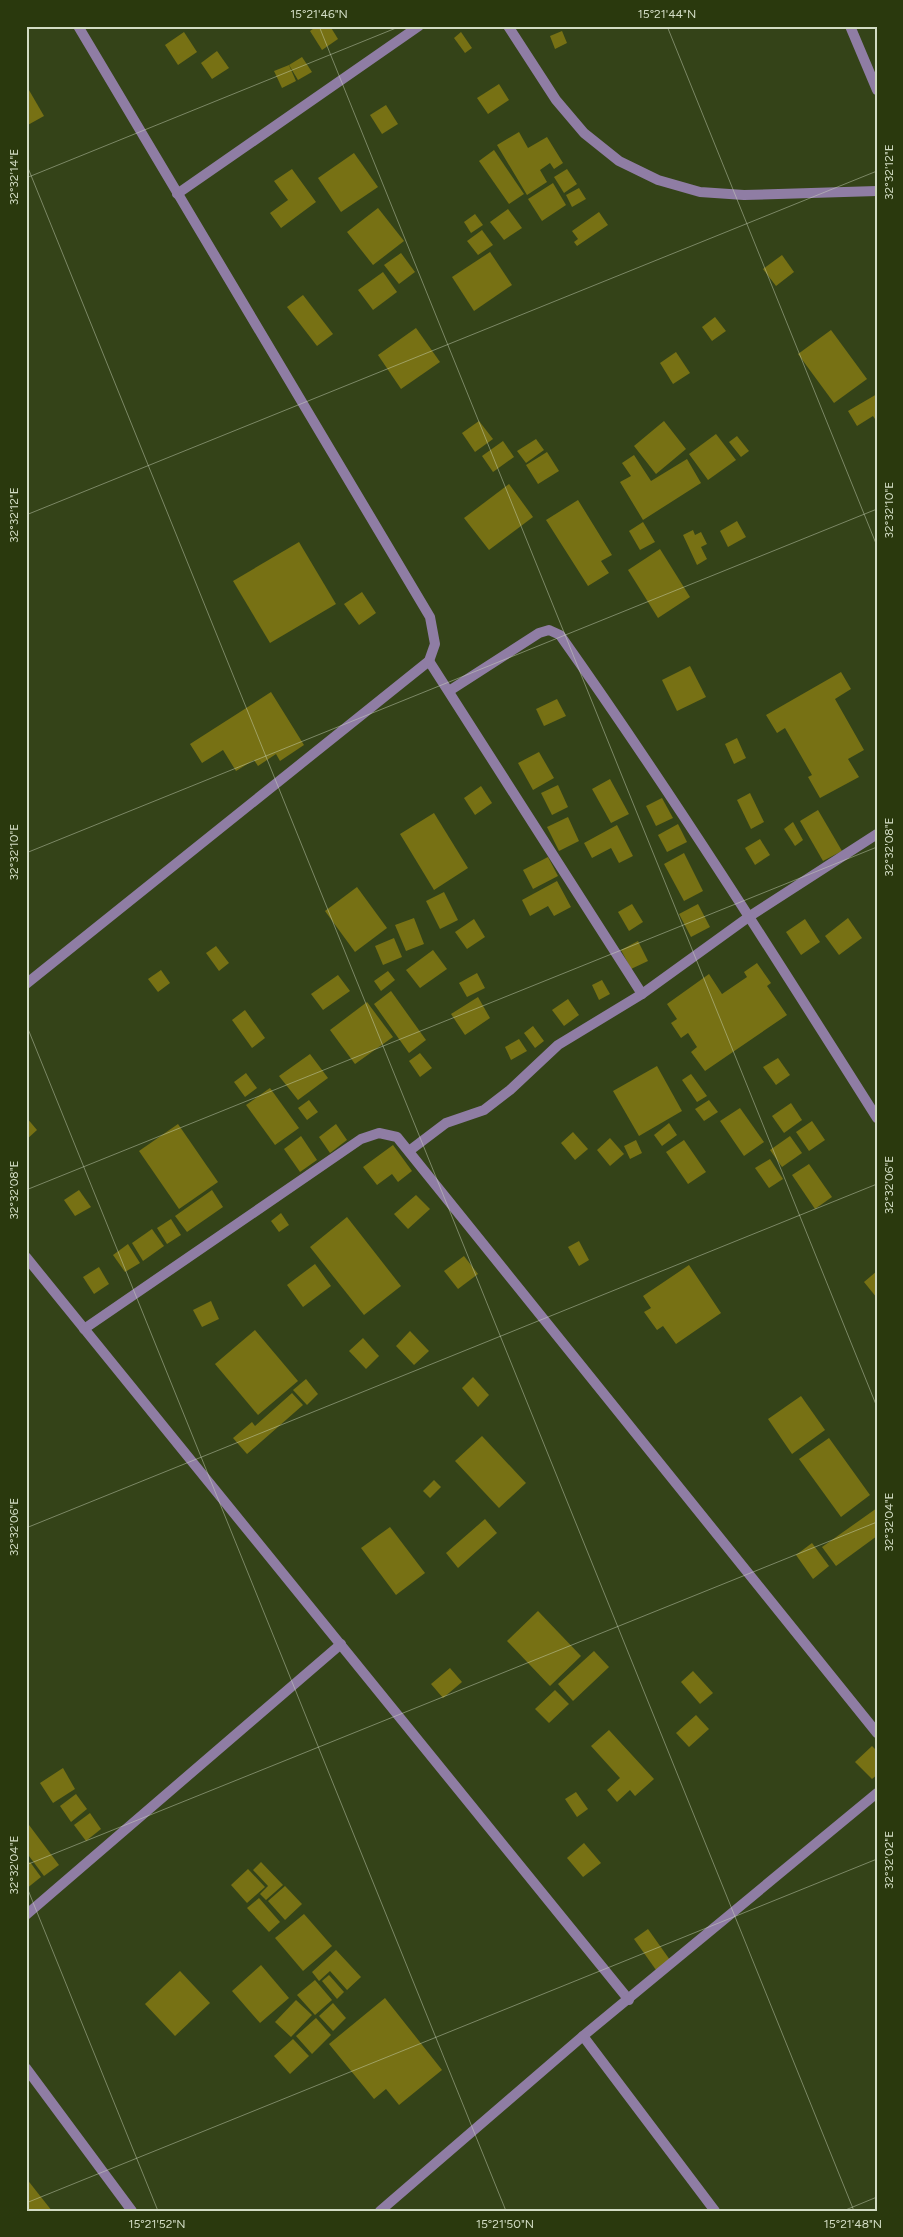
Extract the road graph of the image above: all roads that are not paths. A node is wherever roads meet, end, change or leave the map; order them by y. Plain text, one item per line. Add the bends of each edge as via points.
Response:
1 (78, 26) edge
2 (418, 26) edge
3 (508, 26) edge
4 (850, 26) edge
5 (877, 90) edge
6 (877, 191) edge
7 (177, 194) junction
8 (430, 661) junction
9 (449, 690) junction
10 (877, 834) edge
11 (750, 916) junction
12 (26, 984) edge
13 (642, 994) junction
14 (877, 1118) edge
15 (409, 1151) junction
16 (26, 1257) edge
17 (84, 1329) junction
18 (340, 1644) junction
19 (877, 1733) edge
20 (877, 1793) edge
21 (26, 1915) edge
22 (629, 2000) junction
23 (583, 2036) junction
24 (26, 2068) edge
25 (132, 2211) edge
26 (380, 2211) edge
27 (715, 2211) edge

1 - 7 street
2 - 7 street
3 - 6 street via 556,100 584,133 619,160 658,180 700,192 744,195
4 - 5 street
7 - 8 street via 430,617 435,644
8 - 9 street
8 - 12 street
9 - 11 street via 539,633 549,630 560,635 640,748
9 - 13 street
10 - 11 street
11 - 13 street
11 - 14 street
13 - 15 street via 558,1045 484,1110 446,1123
15 - 17 street via 397,1137 379,1133 361,1139
15 - 19 street
16 - 17 street
17 - 18 street
18 - 21 street
18 - 22 street
20 - 22 street
22 - 23 street
23 - 26 street
23 - 27 street
24 - 25 street

